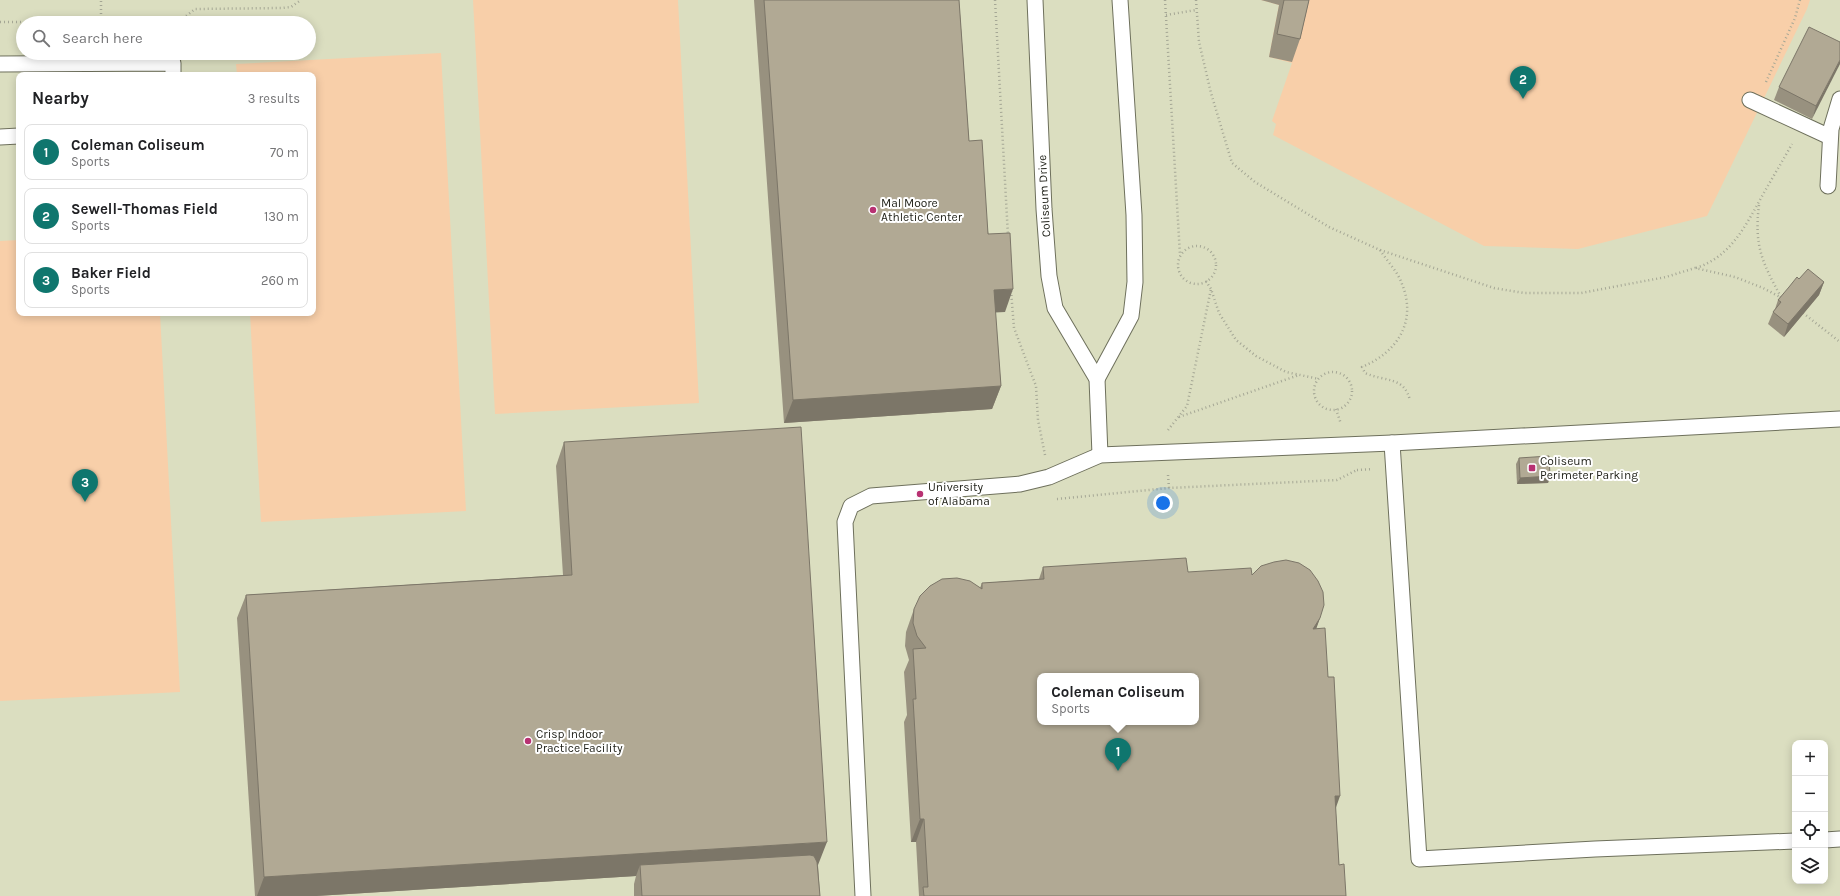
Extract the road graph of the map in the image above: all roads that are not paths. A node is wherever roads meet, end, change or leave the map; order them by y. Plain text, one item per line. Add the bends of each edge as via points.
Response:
1 (1035, 0) edge
2 (1120, 0) edge
3 (0, 64) edge
4 (173, 72) edge
5 (1840, 99) edge
6 (1753, 101) road end
7 (16, 136) edge
8 (0, 137) edge
9 (1830, 137) junction
10 (1828, 186) dead end
11 (1097, 379) junction
12 (1840, 419) edge
13 (1392, 443) junction
14 (1100, 455) junction
15 (1840, 839) edge
16 (1828, 840) edge
17 (1792, 841) edge
18 (863, 896) edge

1 - 11 lane, Coliseum Drive via 1049,276 1055,308
2 - 11 lane via 1136,282 1131,316
3 - 4 lane via 173,63
5 - 9 lane
6 - 9 lane
7 - 8 lane
9 - 10 lane
11 - 14 lane, Coliseum Drive
12 - 13 lane
13 - 14 lane
13 - 17 lane via 1419,859
14 - 18 lane via 1049,477 1020,484 871,496 851,506 845,522
15 - 16 lane

